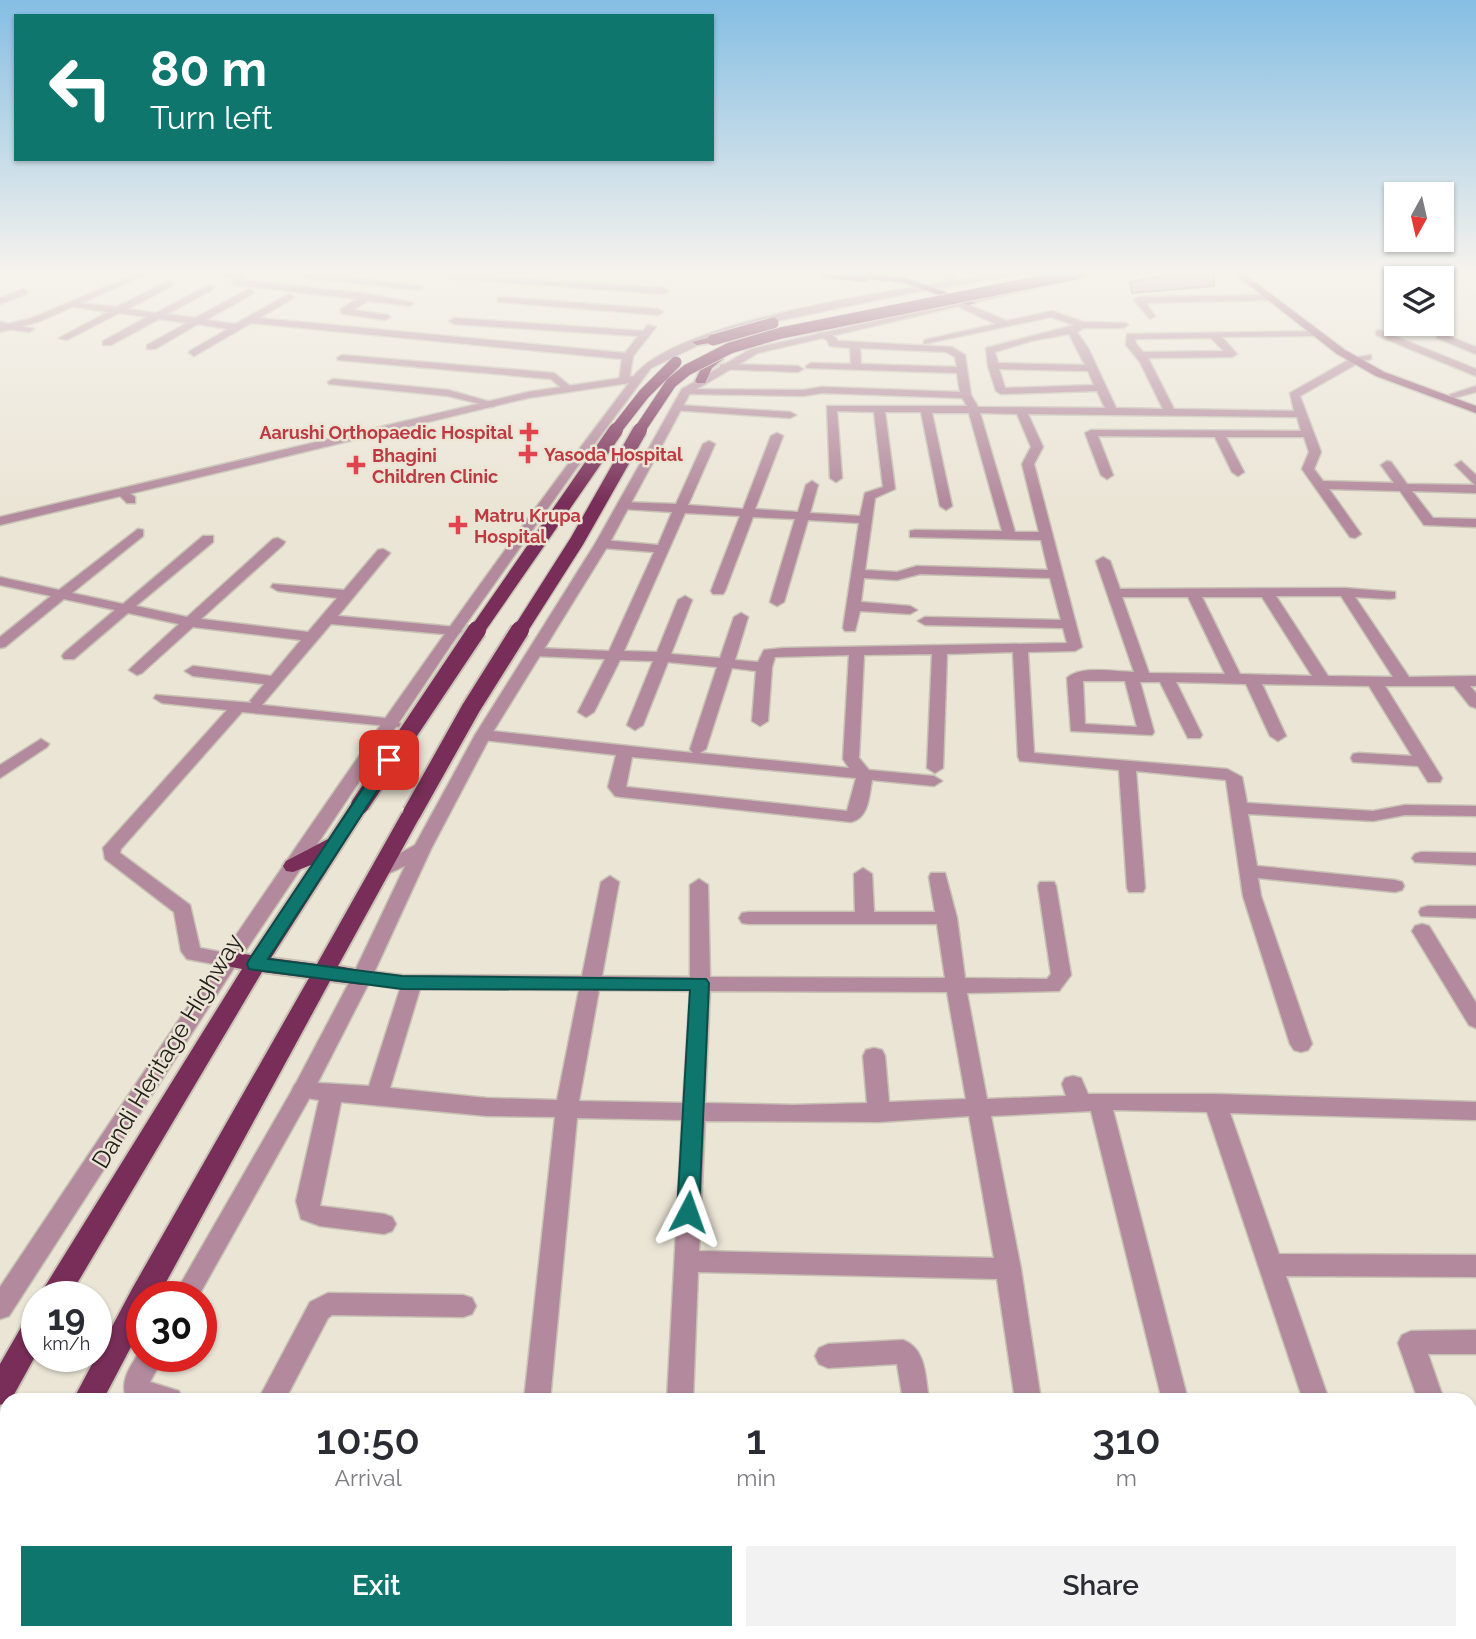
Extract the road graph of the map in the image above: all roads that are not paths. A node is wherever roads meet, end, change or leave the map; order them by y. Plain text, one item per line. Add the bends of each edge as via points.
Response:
1 (198, 350) edge
2 (570, 350) edge
3 (633, 350) edge
4 (679, 350) edge
5 (701, 350) edge
6 (725, 350) edge
7 (744, 350) edge
8 (757, 350) edge
9 (855, 350) edge
10 (955, 350) edge
11 (990, 350) edge
12 (1085, 350) edge
13 (1135, 350) edge
14 (1228, 350) edge
15 (1348, 350) edge
16 (1352, 350) edge
17 (1421, 350) edge
18 (194, 353) dead end
19 (1139, 355) junction
20 (628, 356) junction
21 (342, 358) dead end
22 (1362, 358) junction
23 (720, 363) junction
24 (811, 366) dead end
25 (993, 366) junction
26 (747, 367) junction
27 (1047, 367) junction
28 (856, 368) junction
29 (1092, 368) junction
30 (798, 369) dead end
31 (961, 370) junction
32 (1476, 373) edge
33 (630, 380) junction
34 (333, 382) dead end
35 (1101, 388) junction
36 (1055, 389) junction
37 (1476, 389) edge
38 (570, 390) junction
39 (686, 391) junction
40 (741, 391) junction
41 (1001, 391) junction
42 (760, 392) junction
43 (550, 393) junction
44 (966, 395) junction
45 (1454, 395) junction
46 (1476, 402) edge
47 (493, 404) junction
48 (677, 408) junction
49 (878, 408) junction
50 (926, 410) junction
51 (974, 410) junction
52 (1111, 410) junction
53 (1476, 410) edge
54 (1021, 411) junction
55 (1139, 411) dead end
56 (754, 412) junction
57 (1086, 412) junction
58 (1170, 413) junction
59 (1301, 414) junction
60 (790, 415) dead end
61 (1094, 432) junction
62 (1219, 434) junction
63 (1308, 434) junction
64 (777, 436) dead end
65 (709, 444) dead end
66 (1387, 465) dead end
67 (1461, 466) dead end
68 (1238, 472) dead end
69 (1107, 475) dead end
70 (836, 478) dead end
71 (1476, 482) edge
72 (812, 485) dead end
73 (1321, 485) junction
74 (1403, 488) junction
75 (1476, 489) edge
76 (127, 496) junction
77 (624, 505) junction
78 (946, 506) dead end
79 (681, 508) junction
80 (748, 512) junction
81 (803, 516) junction
82 (865, 520) junction
83 (0, 521) edge
84 (1476, 523) edge
85 (0, 531) edge
86 (138, 533) dead end
87 (915, 534) dead end
88 (1355, 534) dead end
89 (1010, 536) junction
90 (1048, 536) junction
91 (208, 539) dead end
92 (278, 542) dead end
93 (603, 544) junction
94 (662, 549) junction
95 (383, 554) dead end
96 (1103, 562) dead end
97 (859, 573) junction
98 (1058, 574) junction
99 (0, 581) edge
100 (278, 587) dead end
101 (718, 591) dead end
102 (1193, 592) junction
103 (1266, 592) junction
104 (1345, 592) junction
105 (1115, 593) junction
106 (61, 594) junction
107 (347, 595) junction
108 (1390, 595) dead end
109 (685, 600) dead end
110 (777, 602) dead end
111 (854, 606) junction
112 (125, 608) junction
113 (910, 610) dead end
114 (741, 617) dead end
115 (328, 619) junction
116 (925, 621) dead end
117 (188, 622) junction
118 (1069, 624) junction
119 (850, 628) dead end
120 (455, 631) junction
121 (311, 637) junction
122 (0, 644) edge
123 (1020, 647) junction
124 (858, 649) junction
125 (940, 651) junction
126 (535, 652) junction
127 (69, 656) dead end
128 (614, 657) junction
129 (660, 657) junction
130 (726, 663) junction
131 (764, 667) junction
132 (137, 670) dead end
133 (192, 671) dead end
134 (1137, 677) junction
135 (1165, 677) junction
136 (1322, 679) junction
137 (1243, 680) junction
138 (1373, 680) junction
139 (275, 681) junction
140 (1476, 681) edge
141 (1404, 682) junction
142 (1459, 682) junction
143 (162, 698) dead end
144 (258, 701) dead end
145 (1476, 703) edge
146 (238, 707) junction
147 (586, 712) dead end
148 (760, 721) dead end
149 (393, 724) junction
150 (635, 726) dead end
151 (483, 735) junction
152 (1195, 735) dead end
153 (1278, 736) dead end
154 (41, 744) dead end
155 (698, 750) dead end
156 (625, 751) junction
157 (1359, 758) dead end
158 (1422, 761) junction
159 (1127, 766) junction
160 (0, 773) edge
161 (865, 776) junction
162 (1434, 778) dead end
163 (1240, 808) junction
164 (1476, 811) edge
165 (337, 841) junction
166 (422, 849) junction
167 (1420, 858) dead end
168 (1476, 859) edge
169 (293, 866) junction
170 (381, 870) junction
171 (1249, 871) junction
172 (863, 874) dead end
173 (938, 877) dead end
174 (610, 882) dead end
175 (699, 885) dead end
176 (1047, 886) dead end
177 (1395, 886) dead end
178 (1136, 888) dead end
179 (1476, 912) edge
180 (865, 918) junction
181 (947, 918) junction
182 (749, 919) dead end
183 (229, 960) junction
184 (256, 964) junction
185 (322, 972) junction
186 (362, 978) junction
187 (411, 982) junction
188 (590, 982) junction
189 (700, 983) junction
190 (955, 986) junction
191 (1476, 1020) edge
192 (1301, 1044) dead end
193 (873, 1056) dead end
194 (303, 1090) junction
195 (332, 1093) junction
196 (377, 1095) junction
197 (1084, 1096) junction
198 (1215, 1102) junction
199 (567, 1107) junction
200 (978, 1108) junction
201 (1476, 1111) edge
202 (694, 1112) junction
203 (879, 1113) junction
204 (384, 1224) dead end
205 (685, 1261) junction
206 (1269, 1265) junction
207 (1476, 1266) edge
208 (1009, 1269) junction
209 (64, 1281) edge
210 (151, 1281) edge
211 (194, 1281) edge
212 (463, 1306) dead end
213 (0, 1308) edge
214 (126, 1328) edge
215 (1476, 1342) edge
216 (21, 1354) edge
217 (828, 1356) dead end
218 (143, 1372) edge
219 (0, 1391) edge
220 (92, 1393) edge
221 (144, 1393) edge
222 (275, 1393) edge
223 (538, 1393) edge
224 (680, 1393) edge
225 (915, 1393) edge
226 (1027, 1393) edge
227 (1173, 1393) edge
228 (1314, 1393) edge
229 (1429, 1393) edge

1 - 18 street
2 - 20 street
3 - 20 street
4 - 33 street
5 - 165 highway, Dandi Heritage Highway, bridge via 677,361 654,381 438,684
6 - 170 highway, bridge via 687,370 655,404 552,583 471,708
7 - 23 highway, bridge
8 - 23 street
9 - 28 street
10 - 31 street via 960,355
11 - 25 street
12 - 29 street
13 - 19 street
14 - 19 street via 1232,354
15 - 22 main road
16 - 22 main road
17 - 32 street
19 - 58 street
20 - 33 street
21 - 38 street via 554,376
22 - 45 main road
22 - 53 main road via 1406,385
22 - 59 street via 1294,394
23 - 26 street
23 - 39 street
24 - 28 street
25 - 27 street
25 - 41 street
26 - 30 street
26 - 40 street
27 - 29 street
27 - 36 street
28 - 31 street
29 - 35 street
31 - 44 street
33 - 38 street
33 - 120 street
34 - 47 street via 448,393
35 - 36 street
35 - 52 street
36 - 41 street
37 - 45 street
38 - 43 street
39 - 40 street
39 - 48 street
40 - 42 street
41 - 52 street via 1005,406 1012,408
42 - 44 street
42 - 56 street
43 - 47 street
43 - 76 street via 540,401
44 - 51 street
45 - 46 main road
47 - 76 street
48 - 56 street
48 - 77 street
49 - 50 street
49 - 70 street via 830,408
49 - 82 street via 890,488 870,494
50 - 51 street
50 - 78 street
51 - 54 street
51 - 89 street
52 - 55 street
54 - 57 street
54 - 90 street via 1037,447 1028,464
56 - 60 street
57 - 58 street
57 - 61 street
58 - 59 street
59 - 63 street
61 - 62 street
61 - 69 street via 1090,435
62 - 63 street
62 - 68 street
63 - 73 street via 1315,452 1308,469
64 - 80 street
65 - 79 street
66 - 74 street
67 - 71 street
72 - 81 street
73 - 74 street
73 - 88 street
74 - 75 street
74 - 84 street via 1429,522
76 - 83 street
76 - 85 street
77 - 79 street
77 - 93 street
79 - 80 street
79 - 94 street
80 - 81 street
80 - 101 street
81 - 82 street
81 - 110 street
82 - 97 street
86 - 106 street
87 - 89 street
89 - 90 street
90 - 98 street
91 - 112 street
92 - 117 street
93 - 94 street
93 - 126 street
94 - 128 street
95 - 107 street
96 - 105 street
97 - 98 street
97 - 111 street
98 - 118 street
99 - 106 street
100 - 107 street
102 - 103 street
102 - 105 street
102 - 137 street
103 - 104 street
103 - 136 street
104 - 108 street
104 - 141 street
105 - 134 street
106 - 112 street
106 - 122 street
107 - 115 street
109 - 129 street
111 - 113 street
111 - 119 street
112 - 117 street
112 - 127 street
114 - 130 street
115 - 120 street
115 - 121 street
116 - 118 street
117 - 121 street
117 - 132 street
118 - 123 street via 1075,647
120 - 149 street
121 - 139 street
123 - 125 street
123 - 159 street via 1026,757
124 - 125 street
124 - 131 street via 772,652
124 - 161 street via 851,759
125 - 161 street via 934,774
126 - 128 street
126 - 151 street
128 - 129 street
128 - 147 street
129 - 130 street
129 - 150 street
130 - 131 street
130 - 155 street
131 - 148 street
133 - 139 street
134 - 134 street via 1146,732 1077,729 1075,678
134 - 135 street
135 - 137 street
135 - 152 street
136 - 137 street
136 - 138 street
137 - 153 street
138 - 141 street
138 - 158 street
139 - 144 street
140 - 142 street
141 - 142 street
142 - 145 street
143 - 146 street
146 - 149 street
146 - 183 street via 112,848 111,855 183,909 194,954
149 - 169 street
151 - 156 street
151 - 166 street
154 - 160 street
156 - 161 street
156 - 161 street via 616,787 621,792 839,818 856,813
157 - 158 street
158 - 162 street
159 - 163 street via 1232,775
159 - 178 street
163 - 164 street via 1373,816 1405,810
163 - 171 street
165 - 169 highway
165 - 184 highway, Dandi Heritage Highway
166 - 170 street
166 - 186 street
167 - 168 street
169 - 183 street
170 - 185 highway
171 - 177 street
171 - 192 street via 1252,896
172 - 180 street
173 - 181 street
174 - 188 street
175 - 189 street
176 - 190 street via 1059,981 1052,986
179 - 191 street via 1425,921
180 - 181 street
180 - 182 street
181 - 190 street
183 - 184 highway
183 - 213 street
184 - 185 highway
184 - 209 highway, Dandi Heritage Highway
185 - 186 highway
185 - 210 highway
186 - 187 street
186 - 194 street
187 - 188 street
187 - 196 street
188 - 189 street
188 - 199 street
189 - 190 street
189 - 202 street
190 - 200 street
193 - 203 street
194 - 195 street
194 - 211 street
195 - 196 street
195 - 204 street via 309,1212
196 - 199 street via 487,1107
197 - 198 street
197 - 200 street
197 - 227 street
198 - 201 street
198 - 206 street
199 - 202 street
199 - 223 street
200 - 203 street
200 - 208 street
202 - 203 street
202 - 205 street
205 - 208 street
205 - 224 street
206 - 207 street
206 - 228 street
208 - 226 street
212 - 222 street via 328,1304 319,1310
214 - 220 highway
215 - 229 street via 1411,1343
216 - 219 highway
217 - 225 street via 903,1352 909,1357
218 - 221 street via 135,1387

